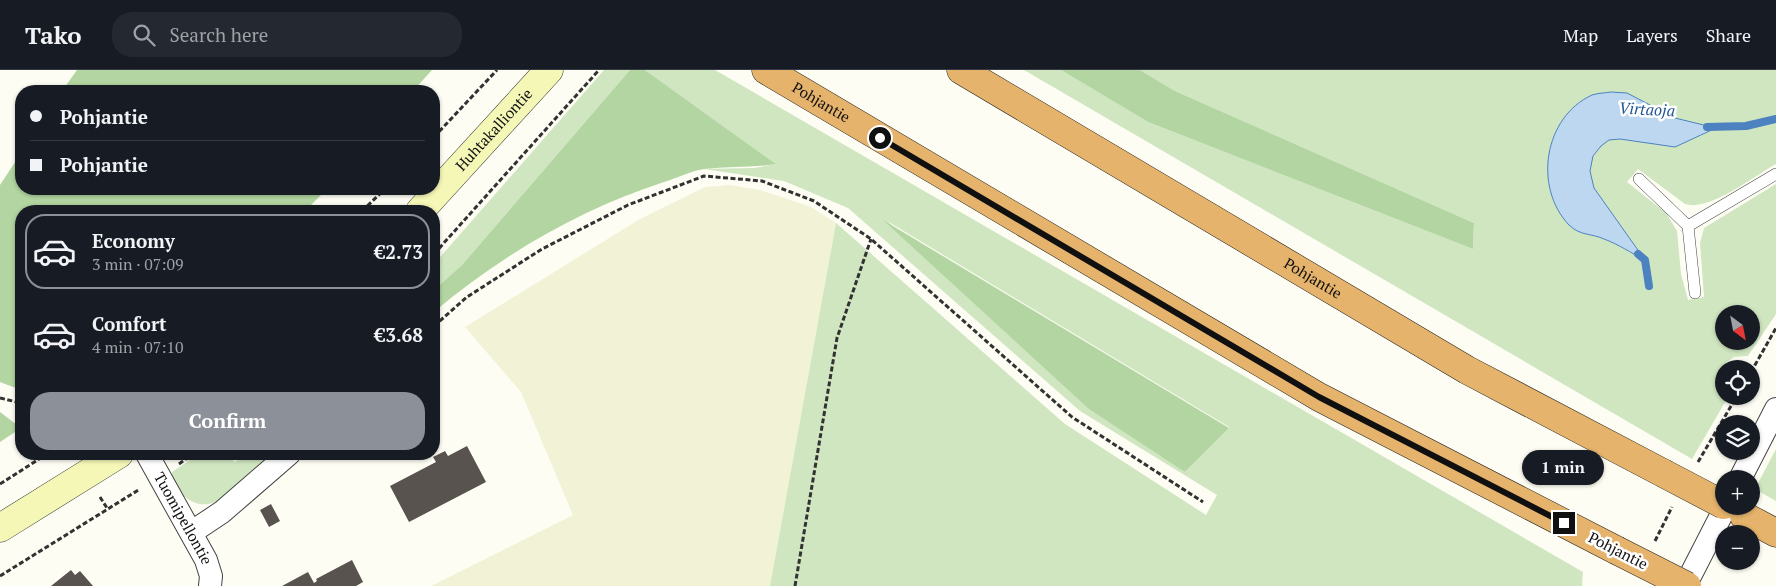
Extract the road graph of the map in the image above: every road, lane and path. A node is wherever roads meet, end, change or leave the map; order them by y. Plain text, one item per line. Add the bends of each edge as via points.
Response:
1 (497, 70) edge
2 (549, 70) edge
3 (599, 70) edge
4 (766, 70) edge
5 (961, 70) edge
6 (440, 131) edge
7 (1776, 174) edge
8 (1639, 179) dead end
9 (440, 189) edge
10 (379, 195) edge
11 (435, 195) edge
12 (368, 205) edge
13 (425, 205) edge
14 (1688, 226) junction
15 (870, 238) junction
16 (440, 247) edge
17 (1695, 293) dead end
18 (440, 321) edge
19 (1776, 328) edge
20 (1758, 360) edge
21 (0, 398) edge
22 (15, 402) edge
23 (1776, 409) edge
24 (38, 460) edge
25 (109, 460) edge
26 (150, 460) edge
27 (184, 460) edge
28 (281, 460) edge
29 (1745, 470) edge
30 (160, 477) junction
31 (0, 484) edge
32 (1715, 500) edge
33 (1203, 502) dead end
34 (1726, 515) edge
35 (1743, 515) edge
36 (0, 528) edge
37 (192, 532) junction
38 (1776, 533) edge
39 (0, 576) edge
40 (210, 586) edge
41 (795, 586) edge
42 (1686, 586) edge

1 - 6 path
2 - 9 street, Huhtakalliontie
3 - 16 path
4 - 42 highway, Pohjantie, bridge via 1319,397
5 - 32 highway, Pohjantie, bridge via 1467,370
7 - 14 lane
8 - 14 lane
10 - 12 path
11 - 13 street, Huhtakalliontie
14 - 17 lane
15 - 18 path via 814,201 790,191 762,181 704,176 628,205 542,249 468,297
15 - 33 path via 1072,417
15 - 41 path via 836,338
19 - 20 path
21 - 22 path
23 - 29 street
24 - 31 path
25 - 36 street
26 - 30 street, Tuomipellontie
27 - 30 path
28 - 37 street via 222,512
30 - 37 street, Tuomipellontie
30 - 39 path
34 - 42 street
35 - 38 highway, Pohjantie
37 - 40 street, Tuomipellontie via 206,560 211,576

